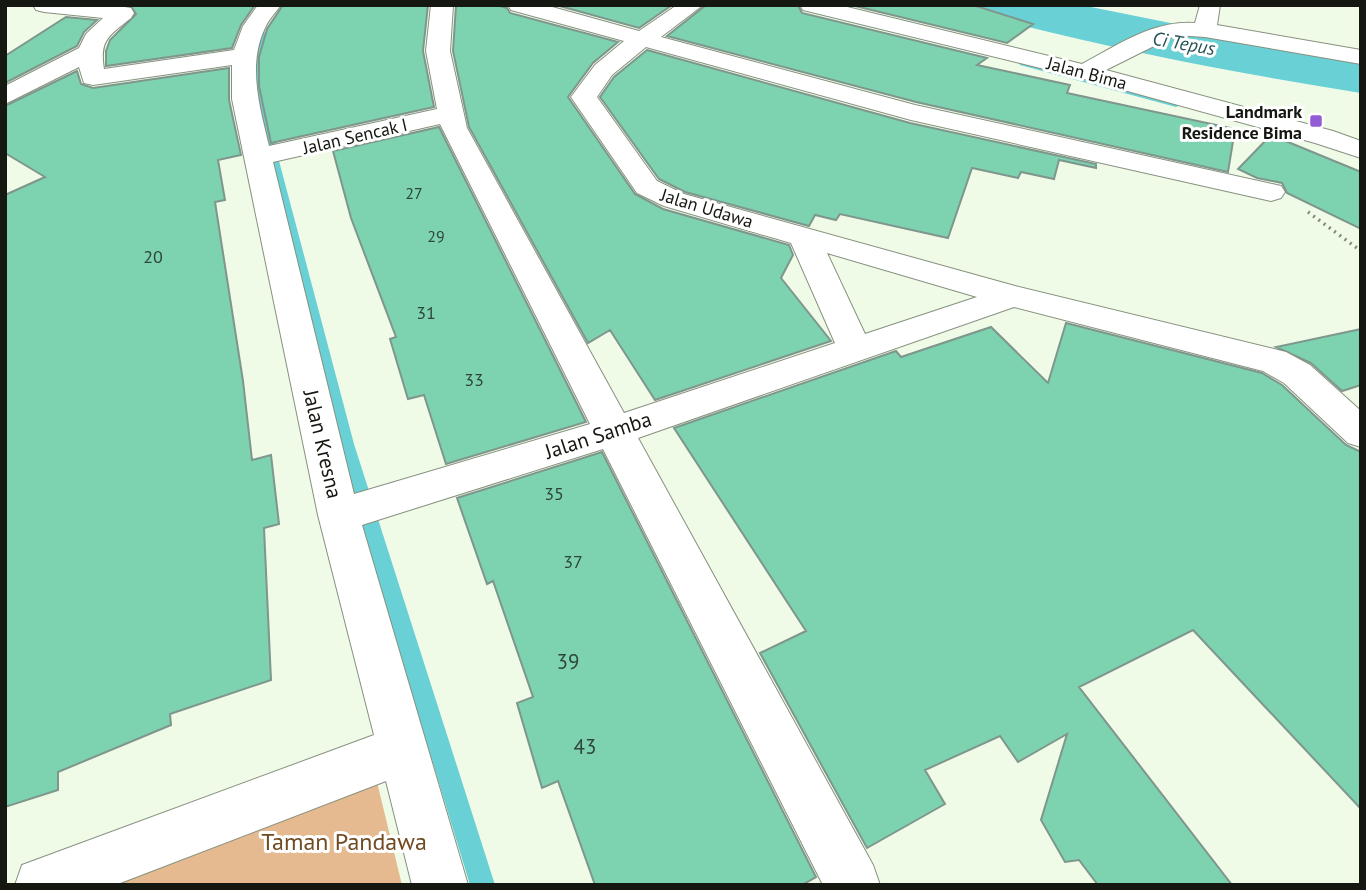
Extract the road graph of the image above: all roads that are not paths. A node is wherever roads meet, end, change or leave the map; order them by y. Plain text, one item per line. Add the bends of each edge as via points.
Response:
1 (44, 5) edge
2 (271, 5) edge
3 (442, 5) edge
4 (519, 5) edge
5 (692, 5) edge
6 (811, 5) edge
7 (1211, 5) edge
8 (1205, 30) junction
9 (645, 40) junction
10 (88, 53) junction
11 (244, 55) junction
12 (1361, 57) edge
13 (1085, 72) junction
14 (5, 96) edge
15 (453, 114) junction
16 (1361, 150) edge
17 (258, 158) junction
18 (1270, 192) road end
19 (803, 236) junction
20 (1013, 296) junction
21 (855, 349) junction
22 (612, 432) junction
23 (1361, 433) edge
24 (339, 515) junction
25 (404, 749) junction
26 (42, 885) edge
27 (440, 885) edge
28 (853, 885) edge

1 - 10 street via 123,13 92,38
2 - 11 street, Jalan Kresna via 252,27
3 - 15 street via 438,51
4 - 9 street
5 - 9 street, Jalan Udawa
6 - 13 street, Jalan Bima
7 - 8 street
8 - 12 street
8 - 13 street via 1176,27 1160,32
9 - 18 street via 911,112
9 - 19 street, Jalan Udawa via 592,79 584,97 647,187 674,200
10 - 11 street via 93,78
10 - 14 street
11 - 17 street, Jalan Kresna via 245,99
13 - 16 street, Jalan Bima
15 - 17 street, Jalan Sencak I
15 - 22 street via 454,128
17 - 24 street, Jalan Kresna
19 - 20 street, Jalan Udawa
19 - 21 street
20 - 21 street, Jalan Samba
20 - 23 street, Jalan Udawa via 1274,361 1297,374
21 - 22 street, Jalan Samba
22 - 24 street, Jalan Samba
22 - 28 street
24 - 25 street, Jalan Kresna
25 - 26 street
25 - 27 street, Jalan Kresna

